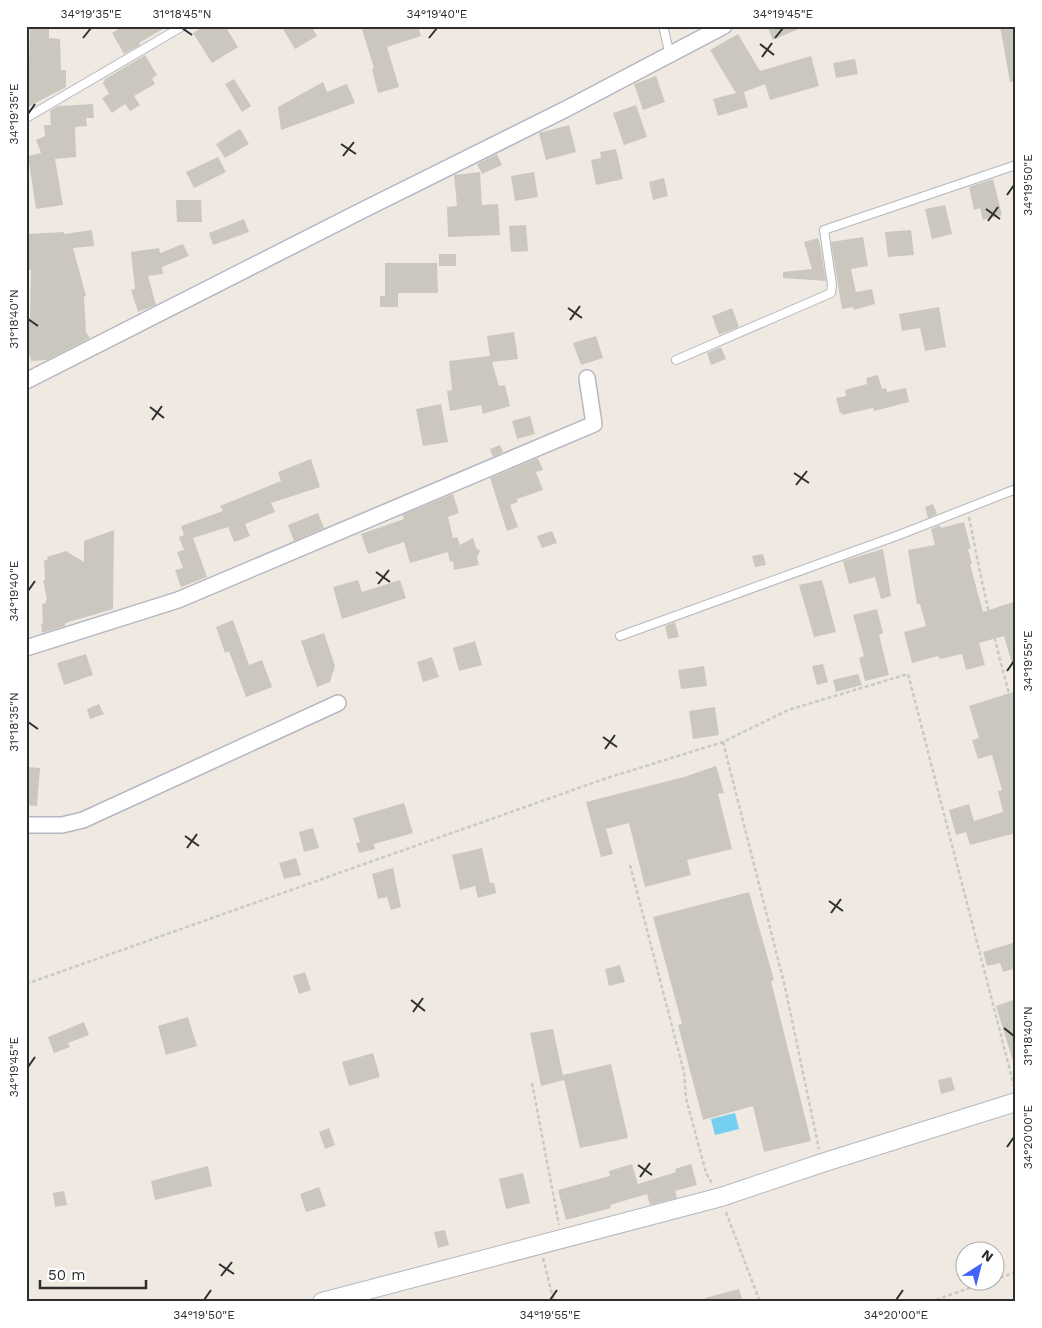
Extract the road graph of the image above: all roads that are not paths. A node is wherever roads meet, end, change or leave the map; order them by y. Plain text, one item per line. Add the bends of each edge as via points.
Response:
1 (183, 26) edge
2 (663, 26) edge
3 (724, 26) edge
4 (670, 55) junction
5 (26, 118) edge
6 (1016, 165) edge
7 (676, 360) dead end
8 (587, 378) dead end
9 (26, 381) edge
10 (1016, 490) edge
11 (620, 636) dead end
12 (26, 648) edge
13 (338, 703) dead end
14 (26, 825) edge
15 (1016, 1102) edge
16 (322, 1302) edge

1 - 5 lane
2 - 4 lane
3 - 4 street
4 - 9 street
6 - 7 lane via 824,230 831,293
8 - 12 street via 594,424 178,600
10 - 11 lane
13 - 14 street via 83,820 62,825
15 - 16 street via 721,1197

